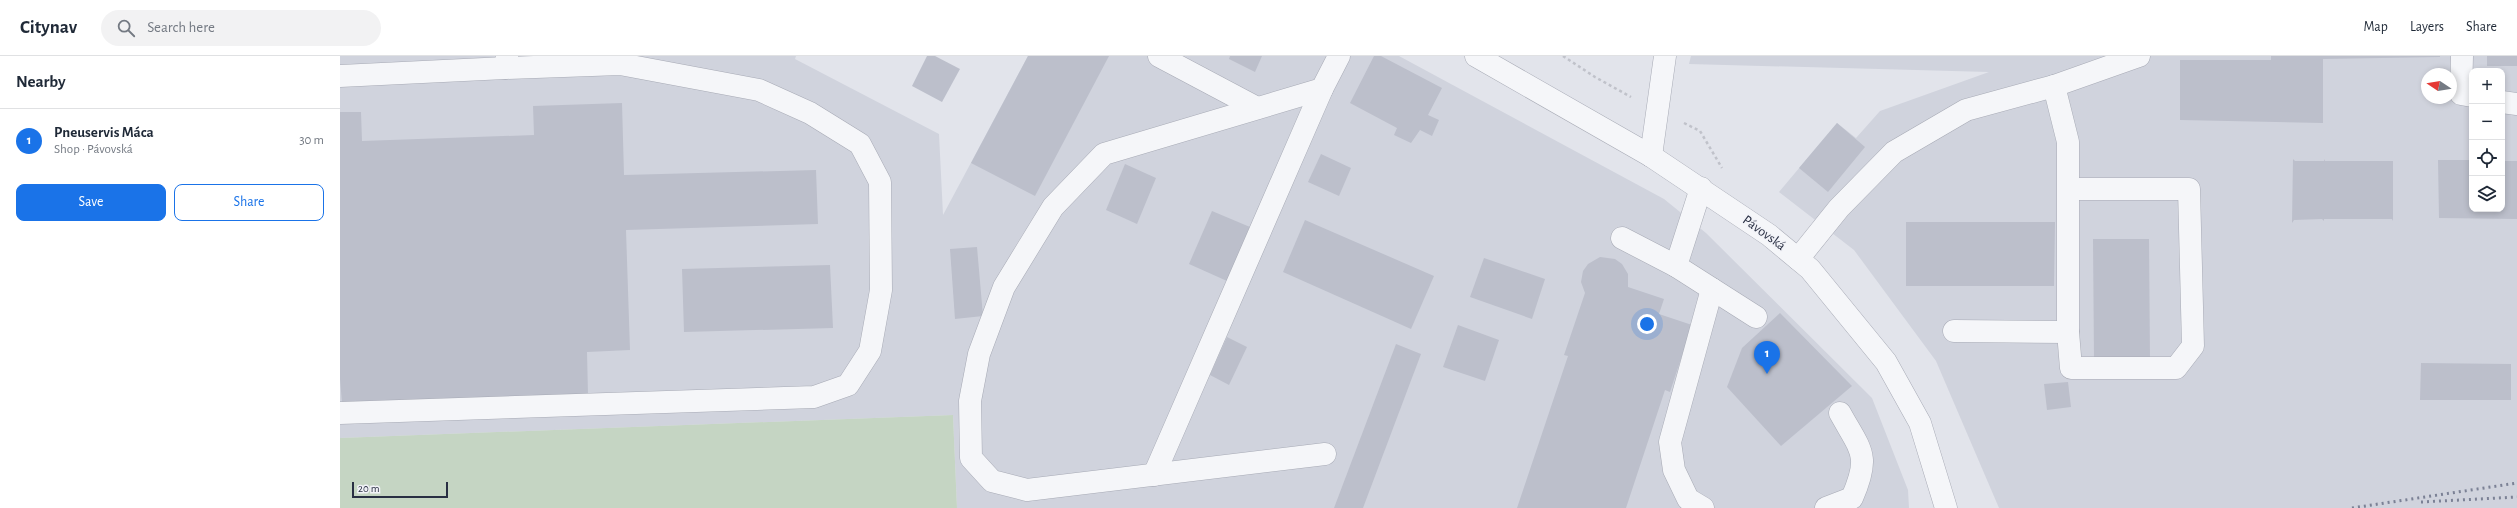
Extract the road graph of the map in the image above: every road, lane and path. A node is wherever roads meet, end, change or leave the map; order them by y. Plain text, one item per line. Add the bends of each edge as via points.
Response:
1 (1159, 56) edge
2 (1339, 56) edge
3 (1476, 56) edge
4 (1665, 56) edge
5 (2140, 56) edge
6 (2462, 56) edge
7 (506, 62) edge
8 (340, 76) edge
9 (2054, 86) junction
10 (1322, 89) junction
11 (2469, 95) edge
12 (2505, 102) edge
13 (2517, 104) edge
14 (1257, 108) junction
15 (1651, 156) junction
16 (1700, 188) junction
17 (2069, 189) junction
18 (1622, 238) dead end
19 (1798, 259) junction
20 (1676, 266) junction
21 (1712, 289) junction
22 (1756, 317) dead end
23 (1954, 331) dead end
24 (2068, 332) junction
25 (340, 413) edge
26 (1840, 413) dead end
27 (1325, 454) dead end
28 (1154, 475) junction
29 (1703, 508) edge
30 (1826, 508) edge
31 (1946, 508) edge

1 - 14 street
2 - 10 street
3 - 15 street, Pávovská
4 - 15 street
5 - 9 street
6 - 11 street via 2461,94
7 - 8 street
7 - 25 street via 620,64 760,90 810,113 860,144 880,182 881,290 870,351 848,385 814,397
9 - 17 street via 2068,142
9 - 19 street via 1966,110 1894,152 1839,208
10 - 14 street
10 - 28 street
12 - 13 street
14 - 28 street via 1104,154 1053,207 1004,287 978,354 970,401 971,458 992,481 1027,490
15 - 16 street, Pávovská
16 - 19 street, Pávovská via 1769,235
16 - 20 street
17 - 24 street
17 - 24 street via 2189,189 2194,346 2176,368 2071,368
18 - 20 street
19 - 31 street, Pávovská via 1810,269 1886,362 1920,423
20 - 21 street
21 - 22 street
21 - 29 street via 1670,442 1674,470 1688,499
23 - 24 street
26 - 30 street via 1864,455 1860,479 1852,498
27 - 28 street

